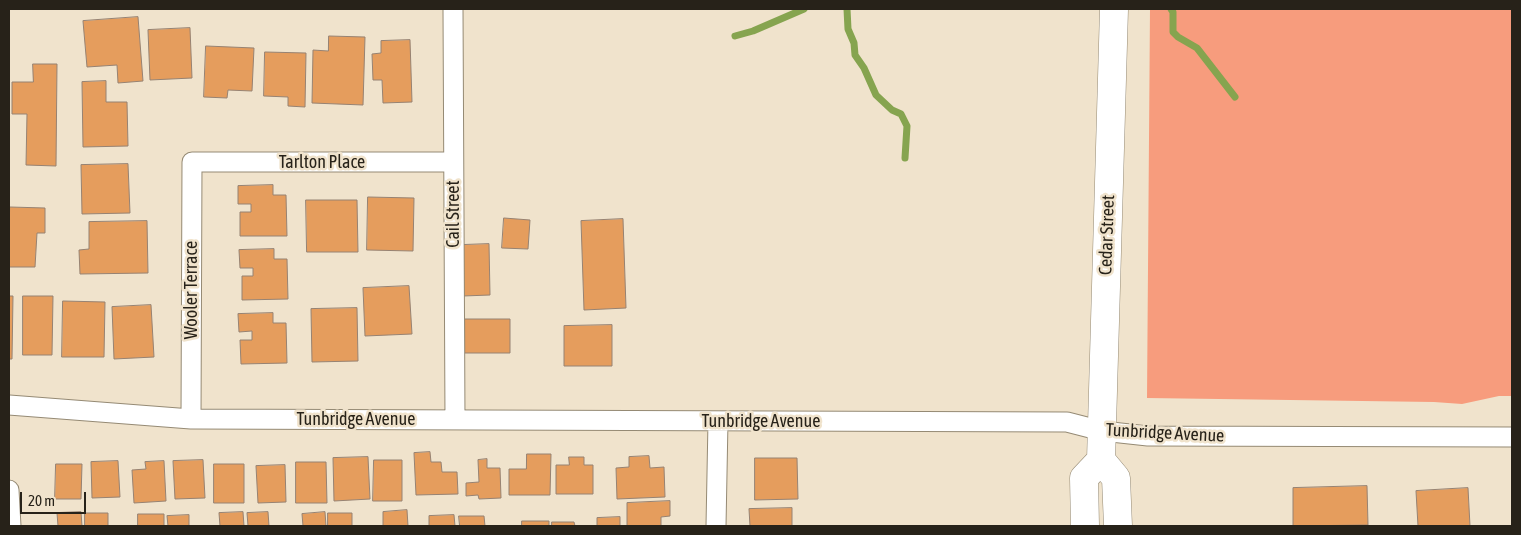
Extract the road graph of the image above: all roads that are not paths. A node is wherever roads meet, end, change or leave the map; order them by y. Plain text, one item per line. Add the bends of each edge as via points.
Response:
1 (453, 9) edge
2 (1114, 9) edge
3 (192, 162) joint
4 (453, 162) junction
5 (9, 405) edge
6 (191, 419) junction
7 (455, 420) junction
8 (718, 421) junction
9 (1102, 431) junction
10 (1512, 437) edge
11 (1101, 460) junction
12 (9, 490) edge
13 (11, 526) edge
14 (716, 526) edge
15 (1085, 526) edge
16 (1118, 526) edge

1 - 4 street, Cail Street
2 - 9 main road, Cedar Street
3 - 4 street, Tarlton Place
3 - 6 street, Wooler Terrace
4 - 7 street, Cail Street
5 - 6 street, Tunbridge Avenue
6 - 7 street, Tunbridge Avenue
7 - 8 street, Tunbridge Avenue
8 - 9 street, Tunbridge Avenue via 1067,422
8 - 14 street
9 - 10 street, Tunbridge Avenue via 1148,436
9 - 11 main road, Cedar Street
11 - 15 main road via 1084,478
11 - 16 main road via 1116,478
12 - 13 street

